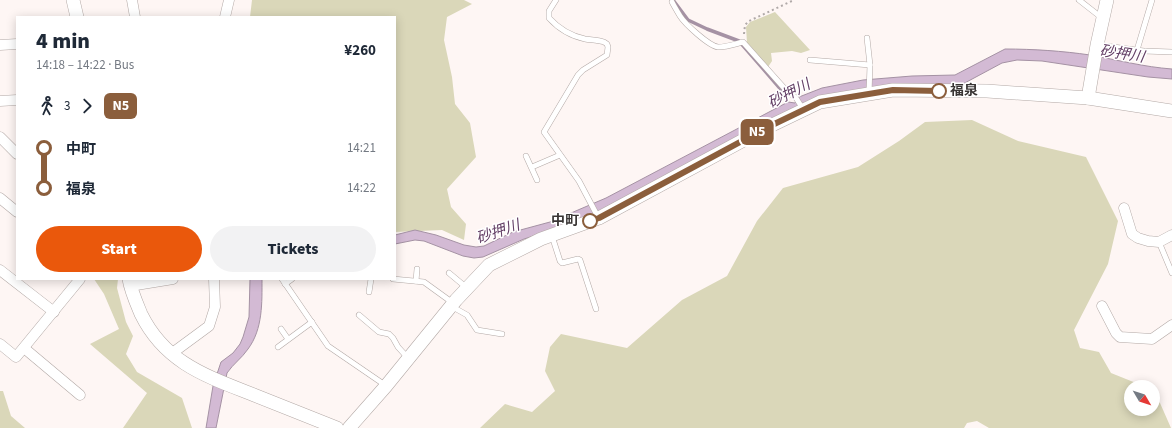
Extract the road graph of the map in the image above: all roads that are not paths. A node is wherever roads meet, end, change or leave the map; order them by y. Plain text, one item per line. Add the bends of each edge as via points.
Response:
1 (73, 0) edge
2 (132, 0) edge
3 (229, 0) edge
4 (556, 0) edge
5 (1079, 0) edge
6 (1107, 0) edge
7 (1152, 0) edge
8 (672, 2) dead end
9 (77, 16) edge
10 (135, 16) edge
11 (225, 16) edge
12 (1103, 18) junction
13 (867, 38) dead end
14 (16, 44) edge
15 (0, 45) edge
16 (1096, 50) junction
17 (1137, 50) junction
18 (1172, 52) edge
19 (810, 60) dead end
20 (870, 66) junction
21 (869, 94) junction
22 (1088, 98) junction
23 (16, 100) edge
24 (0, 101) edge
25 (803, 109) junction
26 (1172, 111) edge
27 (0, 137) edge
28 (16, 153) edge
29 (560, 155) junction
30 (526, 156) dead end
31 (532, 167) junction
32 (537, 180) dead end
33 (0, 198) edge
34 (1124, 208) dead end
35 (16, 211) edge
36 (599, 218) junction
37 (551, 235) junction
38 (1172, 235) edge
39 (1159, 242) junction
40 (417, 268) dead end
41 (0, 270) edge
42 (450, 273) dead end
43 (1172, 273) edge
44 (396, 279) edge
45 (79, 280) edge
46 (158, 280) edge
47 (214, 280) edge
48 (370, 280) edge
49 (284, 281) edge
50 (416, 281) junction
51 (129, 282) edge
52 (467, 288) junction
53 (369, 292) dead end
54 (452, 305) junction
55 (1102, 306) dead end
56 (596, 310) dead end
57 (54, 312) junction
58 (359, 315) dead end
59 (312, 322) junction
60 (1172, 325) edge
61 (280, 329) dead end
62 (502, 334) dead end
63 (288, 340) junction
64 (0, 344) edge
65 (278, 347) dead end
66 (24, 348) junction
67 (171, 354) junction
68 (408, 359) junction
69 (386, 386) junction
70 (80, 395) dead end
71 (337, 428) edge
72 (348, 428) edge

1 - 9 street
2 - 10 street
3 - 11 street
4 - 29 lane via 549,11 552,22 573,35 607,44 609,51 605,58 578,75 544,132
5 - 12 lane
6 - 12 street
7 - 17 lane
8 - 25 lane via 692,29 717,47 743,42 780,85 796,98
12 - 16 street
13 - 20 lane
14 - 15 street
16 - 17 lane
16 - 22 street
17 - 18 lane
19 - 20 lane
20 - 21 lane
21 - 22 street via 893,90 987,91
21 - 25 street via 820,102
22 - 26 street
23 - 24 street
25 - 36 street
27 - 28 street
29 - 31 lane
29 - 36 lane via 579,181
30 - 31 lane
31 - 32 lane
33 - 35 street
34 - 39 street via 1132,234 1148,241
36 - 37 street
37 - 52 street via 489,266
37 - 56 lane via 560,262 580,260
38 - 39 street
39 - 43 lane
40 - 50 lane
41 - 57 street
42 - 52 lane
44 - 50 lane
45 - 57 street
46 - 51 street
47 - 67 street via 215,308 209,326
48 - 53 lane
49 - 59 lane
50 - 54 lane via 424,282
51 - 67 street via 146,323 155,338
52 - 54 street
54 - 62 lane via 467,315 478,330
54 - 68 street
55 - 60 street via 1120,337 1152,339
57 - 66 street
58 - 68 lane via 379,332 389,334
59 - 63 lane
59 - 69 lane via 328,346
61 - 63 lane
63 - 65 lane
64 - 66 street via 16,357
66 - 70 street
67 - 71 street via 211,378
68 - 69 street
69 - 72 street

